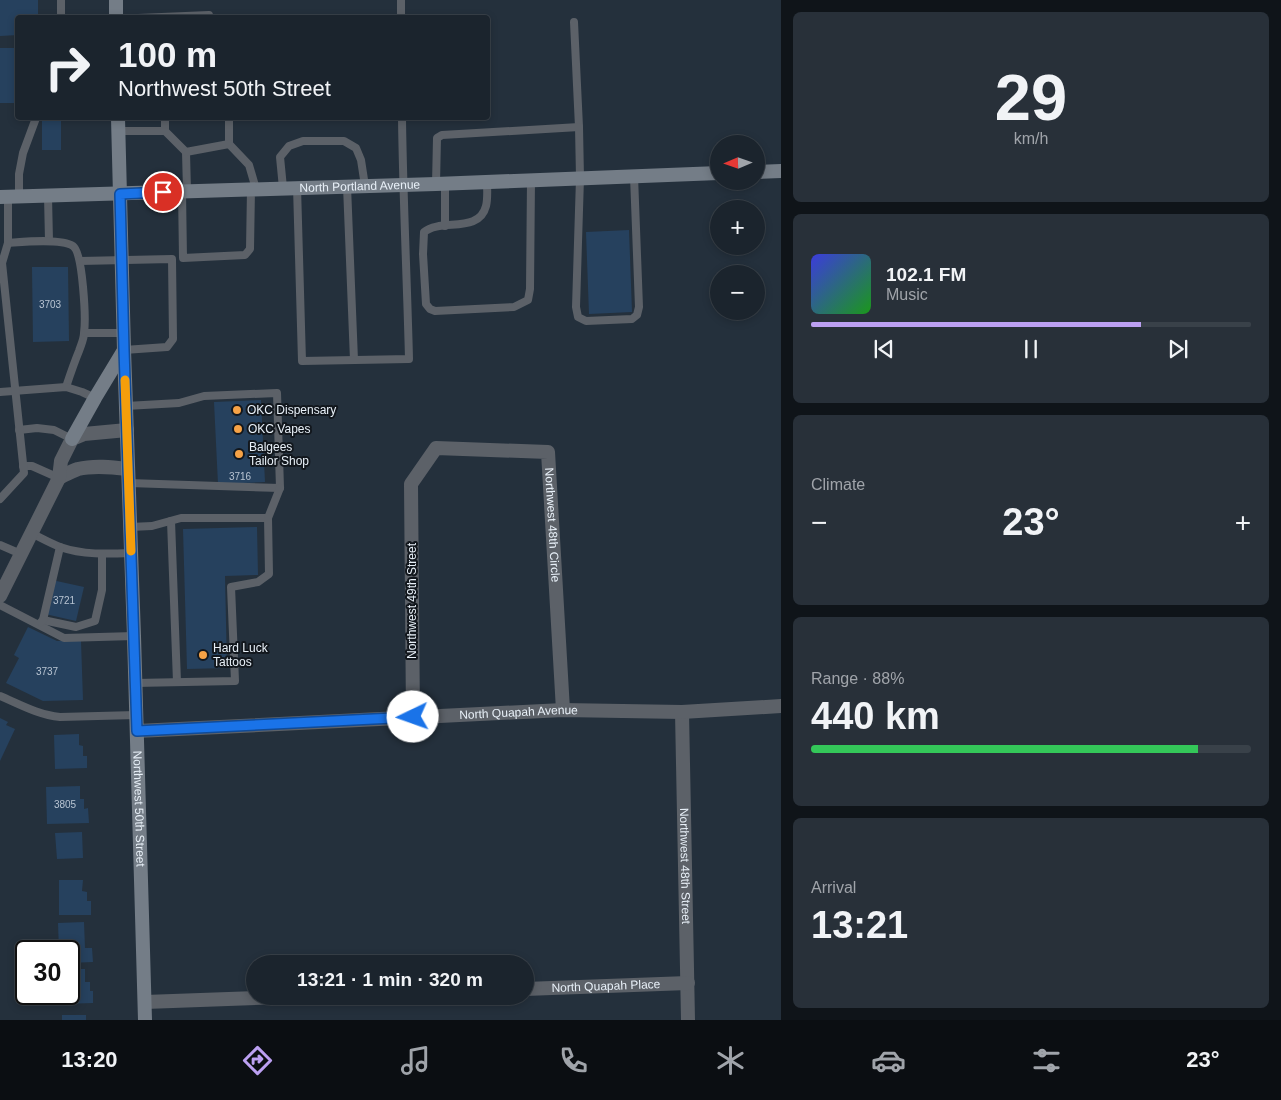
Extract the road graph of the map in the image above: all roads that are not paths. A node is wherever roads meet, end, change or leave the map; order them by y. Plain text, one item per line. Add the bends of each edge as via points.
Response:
1 (61, 0) edge
2 (116, 0) edge
3 (401, 0) edge
4 (61, 15) edge
5 (116, 15) edge
6 (402, 15) edge
7 (574, 22) dead end
8 (35, 120) edge
9 (165, 120) edge
10 (229, 120) edge
11 (402, 120) edge
12 (119, 124) edge
13 (579, 127) junction
14 (165, 130) junction
15 (229, 144) junction
16 (186, 152) junction
17 (781, 171) edge
18 (765, 172) edge
19 (710, 173) edge
20 (634, 176) junction
21 (580, 178) junction
22 (530, 180) junction
23 (487, 182) junction
24 (403, 184) junction
25 (441, 184) junction
26 (347, 186) junction
27 (364, 186) junction
28 (290, 188) junction
29 (254, 189) junction
30 (184, 191) junction
31 (120, 194) junction
32 (48, 196) junction
33 (9, 197) edge
34 (445, 226) junction
35 (49, 241) junction
36 (8, 242) junction
37 (183, 258) junction
38 (172, 259) junction
39 (121, 260) junction
40 (80, 261) junction
41 (1, 263) edge
42 (123, 333) junction
43 (84, 334) junction
44 (124, 350) junction
45 (354, 360) junction
46 (66, 387) junction
47 (15, 391) junction
48 (0, 392) edge
49 (94, 398) junction
50 (126, 406) junction
51 (19, 430) junction
52 (127, 430) junction
53 (72, 439) junction
54 (23, 466) junction
55 (128, 469) junction
56 (59, 478) junction
57 (129, 484) junction
58 (411, 484) joint
59 (280, 488) junction
60 (0, 500) edge
61 (268, 518) junction
62 (171, 521) junction
63 (130, 527) junction
64 (31, 533) junction
65 (0, 545) edge
66 (60, 547) junction
67 (131, 553) junction
68 (21, 554) junction
69 (102, 554) junction
70 (0, 596) edge
71 (0, 605) edge
72 (40, 622) junction
73 (134, 636) junction
74 (177, 682) junction
75 (135, 683) junction
76 (0, 696) edge
77 (781, 706) edge
78 (563, 710) junction
79 (682, 712) junction
80 (136, 715) junction
81 (413, 717) junction
82 (137, 731) junction
83 (688, 983) junction
84 (534, 988) edge
85 (246, 998) edge
86 (145, 1002) junction
87 (145, 1020) edge
88 (688, 1020) edge

1 - 4 lane
2 - 5 main road
3 - 6 lane
7 - 13 lane
8 - 33 lane
9 - 14 lane
10 - 15 lane
11 - 24 lane
12 - 14 lane
12 - 31 main road, Northwest 50th Street
13 - 21 lane
13 - 25 lane via 442,135 437,138
14 - 16 lane
15 - 16 lane
15 - 29 lane via 249,164
16 - 30 lane
17 - 18 main road
19 - 20 main road, North Portland Avenue
20 - 21 main road, North Portland Avenue
20 - 21 lane via 637,315 632,319 586,321 578,318 576,307
21 - 22 main road, North Portland Avenue
22 - 23 main road, North Portland Avenue
22 - 34 lane via 530,289 528,300 522,304 489,309 430,309 426,304 423,237 424,232 432,227
23 - 25 main road, North Portland Avenue
23 - 34 lane via 486,205 478,219 467,224
24 - 25 main road, North Portland Avenue
24 - 27 main road, North Portland Avenue
24 - 45 lane via 409,359
25 - 34 lane
26 - 27 main road, North Portland Avenue
26 - 28 main road, North Portland Avenue
26 - 45 lane
27 - 28 lane via 356,148 344,141 303,141 289,146 280,157
28 - 29 main road, North Portland Avenue
28 - 45 lane via 302,361
29 - 30 main road, North Portland Avenue
29 - 37 lane via 250,249 245,255
30 - 31 main road, North Portland Avenue
30 - 37 lane
31 - 32 main road, North Portland Avenue
31 - 39 main road, Northwest 50th Street
32 - 33 main road, North Portland Avenue
32 - 35 lane
33 - 36 lane
35 - 36 lane
35 - 40 lane via 72,245
36 - 41 lane
37 - 38 lane
38 - 39 lane
38 - 44 lane via 173,340 167,346
39 - 40 lane
39 - 42 main road, Northwest 50th Street
40 - 43 lane
41 - 47 lane
42 - 43 lane
42 - 44 main road, Northwest 50th Street
43 - 46 lane
44 - 49 main road
44 - 50 main road, Northwest 50th Street
46 - 47 lane
46 - 49 lane
47 - 48 lane
47 - 51 lane
49 - 53 main road
50 - 52 main road, Northwest 50th Street
50 - 59 lane via 179,402 204,396 277,393
51 - 53 lane via 54,430
51 - 54 lane
52 - 53 street via 84,434
52 - 55 main road, Northwest 50th Street
53 - 56 street via 61,461
54 - 56 lane via 32,466
54 - 60 lane via 24,473
55 - 56 street via 77,469
55 - 57 main road, Northwest 50th Street
56 - 64 street
57 - 59 lane
57 - 63 main road, Northwest 50th Street
58 - 78 street, Northwest 48th Circle via 436,448 548,452
58 - 81 street, Northwest 49th Street
59 - 61 lane
61 - 62 lane via 181,518
61 - 74 lane via 269,574 258,582 231,587 235,681
62 - 63 lane
62 - 74 lane
63 - 67 main road, Northwest 50th Street
64 - 66 lane
64 - 68 street
65 - 68 lane
66 - 69 lane
66 - 72 lane
67 - 69 lane
67 - 73 main road, Northwest 50th Street
68 - 70 street
69 - 72 lane via 102,590 95,621 76,627
71 - 72 lane
72 - 73 lane via 64,638
73 - 75 main road, Northwest 50th Street
74 - 75 lane
75 - 80 main road, Northwest 50th Street
76 - 80 lane via 49,716
77 - 79 street, North Quapah Avenue
78 - 79 street, North Quapah Avenue
78 - 81 street, North Quapah Avenue
79 - 83 street, Northwest 48th Street
80 - 82 main road, Northwest 50th Street
81 - 82 street, North Quapah Avenue
82 - 86 main road, Northwest 50th Street
83 - 84 street, North Quapah Place
83 - 88 street, Northwest 48th Street
85 - 86 street
86 - 87 main road, Northwest 50th Street

